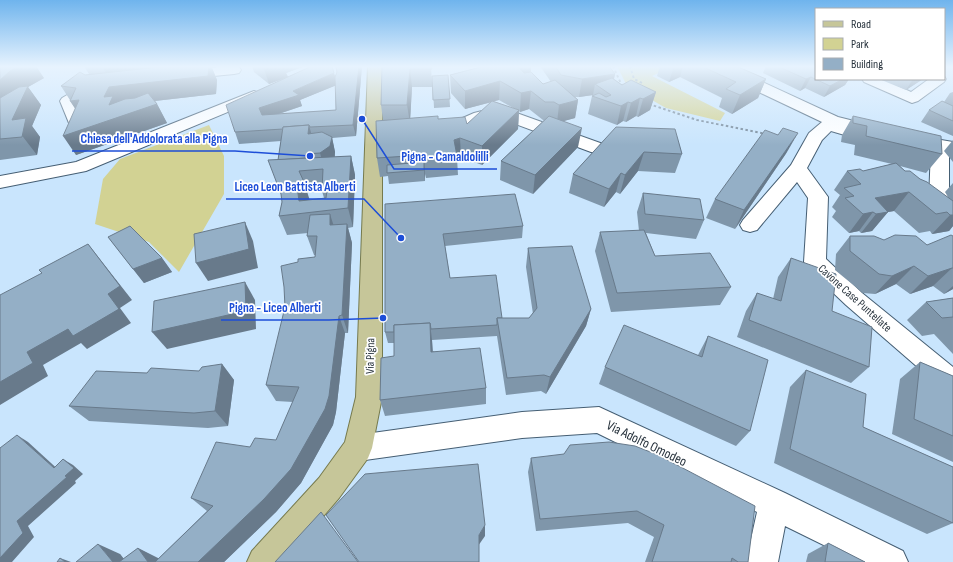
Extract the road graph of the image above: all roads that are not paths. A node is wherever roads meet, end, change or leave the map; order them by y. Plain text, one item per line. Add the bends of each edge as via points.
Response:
1 (82, 92) edge
2 (242, 92) edge
3 (263, 92) edge
4 (377, 92) edge
5 (772, 92) edge
6 (899, 92) edge
7 (920, 92) edge
8 (244, 100) junction
9 (75, 120) edge
10 (423, 131) edge
11 (896, 140) junction
12 (597, 148) edge
13 (944, 149) edge
14 (798, 168) junction
15 (0, 182) edge
16 (953, 212) edge
17 (750, 225) edge
18 (953, 382) edge
19 (358, 448) junction
20 (774, 504) junction
21 (263, 562) edge
22 (762, 562) edge
23 (892, 562) edge

1 - 9 street via 68,101
2 - 8 street
3 - 8 street
4 - 19 main road, Via Pigna via 380,134 369,397
5 - 11 street via 832,120
6 - 7 street via 912,98
8 - 15 street via 80,167
10 - 12 street via 452,129 480,116 505,114
11 - 13 street
11 - 14 street via 828,125 815,137
13 - 16 street via 939,200
14 - 17 street
14 - 18 street, Cavone Case Puntellate via 818,197 815,262 854,300
19 - 20 street, Via Adolfo Omodeo via 522,426 599,420
19 - 21 main road, Via Pigna via 329,488
20 - 22 street
20 - 23 street, Via Adolfo Omodeo

